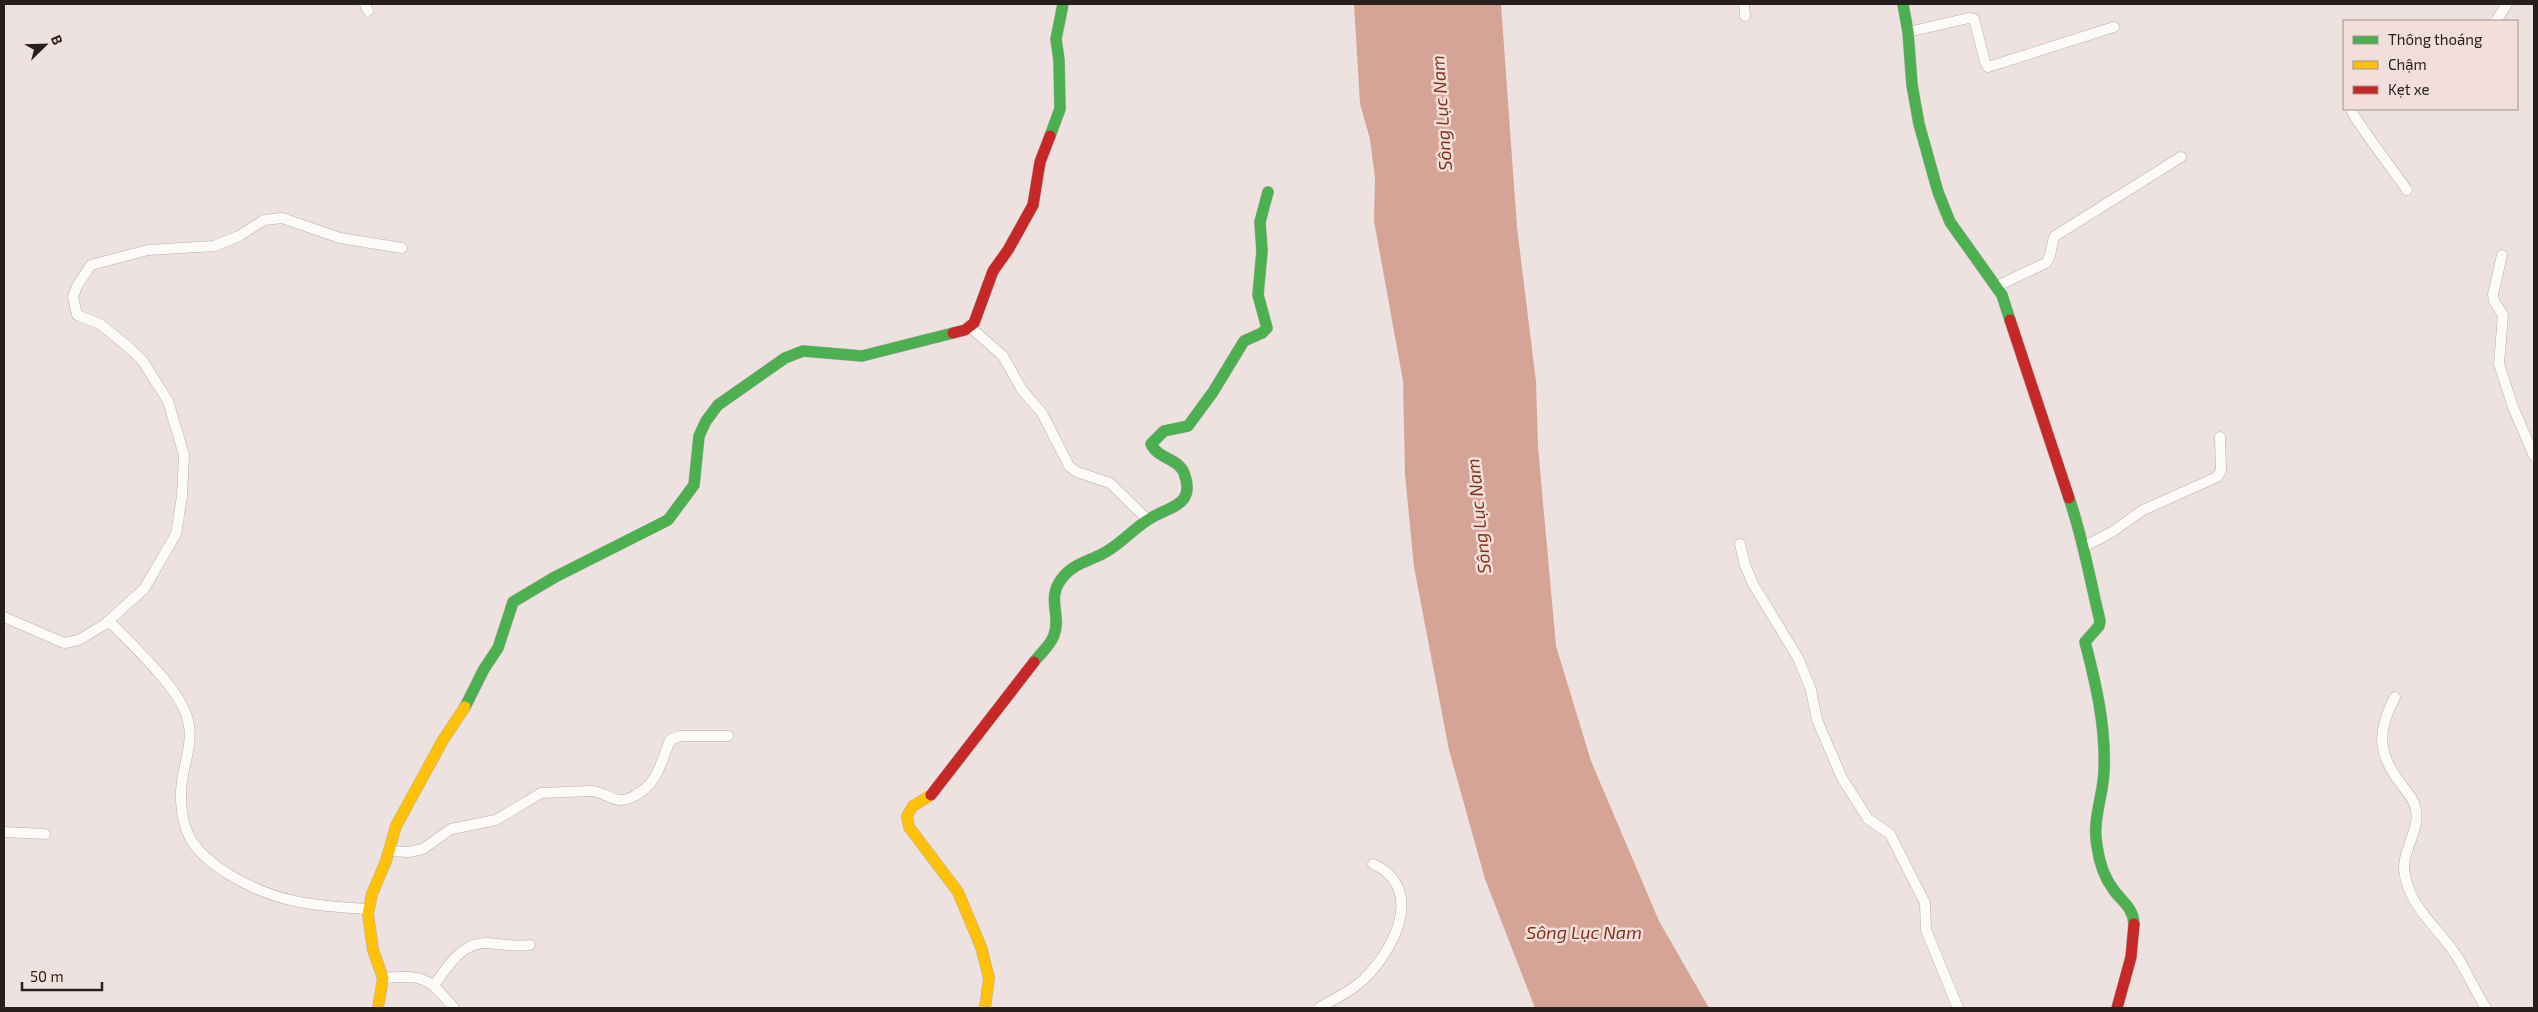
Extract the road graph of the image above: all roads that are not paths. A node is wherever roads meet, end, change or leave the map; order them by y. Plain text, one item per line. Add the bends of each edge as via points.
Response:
1 (1063, 4) edge
2 (1744, 4) edge
3 (1903, 4) edge
4 (2507, 4) edge
5 (1745, 16) dead end
6 (2497, 20) edge
7 (2114, 27) dead end
8 (1908, 32) junction
9 (2351, 110) edge
10 (2182, 157) dead end
11 (2406, 190) dead end
12 (1268, 192) dead end
13 (402, 248) dead end
14 (2502, 255) dead end
15 (1997, 286) junction
16 (970, 327) junction
17 (2220, 437) dead end
18 (2534, 456) edge
19 (1148, 520) junction
20 (1740, 544) dead end
21 (2083, 547) junction
22 (4, 617) edge
23 (109, 621) junction
24 (2395, 697) dead end
25 (728, 736) dead end
26 (4, 832) edge
27 (45, 834) dead end
28 (389, 851) junction
29 (1373, 864) dead end
30 (367, 909) junction
31 (530, 945) dead end
32 (382, 978) junction
33 (434, 985) junction
34 (378, 1008) edge
35 (454, 1008) edge
36 (985, 1008) edge
37 (1319, 1008) edge
38 (1958, 1008) edge
39 (2117, 1008) edge
40 (2486, 1008) edge

1 - 16 street via 1056,39 1060,109 1040,162 1036,196 1028,215 993,271 978,316
2 - 5 street
3 - 8 street
4 - 6 street
7 - 8 street via 1988,67 1974,19
8 - 15 street via 1919,124 1938,192 1950,222
9 - 11 street via 2353,117
10 - 15 street via 2055,236 2050,259 2046,263
12 - 19 street via 1260,222 1262,251 1258,296 1267,328 1262,334 1244,341 1188,426 1164,431 1153,440 1155,451 1178,462 1183,469 1186,491 1184,500 1176,508
13 - 23 street via 340,238 282,218 273,218 214,246 148,250 100,262 87,270 73,297 77,315 100,324 142,360 168,401 184,455 176,534 144,589
14 - 18 street via 2493,294 2504,315 2499,364
15 - 21 street via 2009,314 2053,454 2066,481
16 - 19 street via 1003,356 1022,390 1042,413 1070,466 1077,472 1110,483
16 - 28 street via 862,356 803,351 718,406 699,436 694,485 668,520 513,602 498,648 400,818
17 - 21 street via 2221,471 2217,477 2142,510 2112,532
19 - 36 street via 1111,550 1070,569 1056,586 1054,636 982,726 934,793 909,810 909,827 958,892 981,947 989,978
20 - 38 street via 1745,566 1754,584 1798,658 1811,690 1817,720 1842,778 1868,819 1890,834 1925,903 1926,930
21 - 39 street via 2100,621 2085,642 2103,723 2104,774 2095,841 2102,869 2112,888 2130,908 2134,924
22 - 23 street via 64,643 79,640
23 - 30 street via 159,674 186,712 191,737 180,788 182,817 193,846 212,864 273,897 315,906
24 - 40 street via 2381,732 2388,767 2412,798 2417,811 2415,829 2406,854 2406,879 2418,909 2456,956
25 - 28 street via 680,736 670,740 657,775 643,791 629,799 618,800 591,790 541,793 496,820 451,829 423,849
26 - 27 street
28 - 30 street
29 - 37 street via 1392,878 1400,891 1397,934 1375,968 1363,980
30 - 32 street via 373,950
31 - 33 street via 472,945 456,957
32 - 33 street via 413,977
32 - 34 street
33 - 35 street

